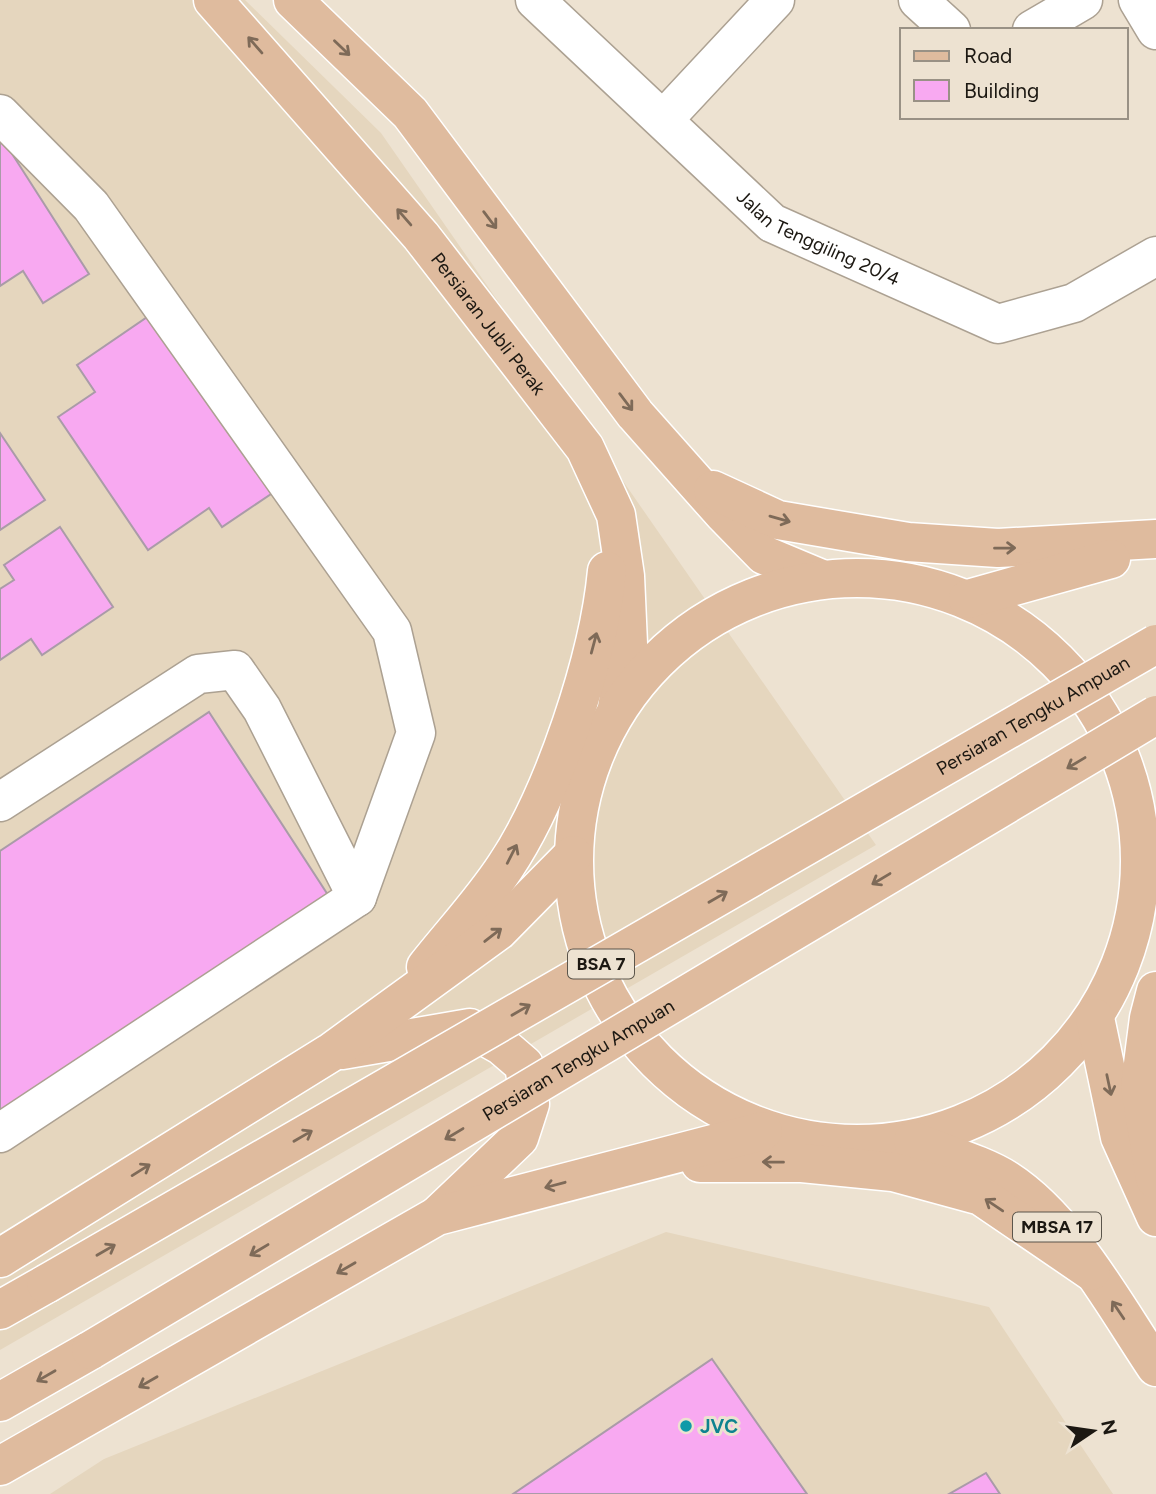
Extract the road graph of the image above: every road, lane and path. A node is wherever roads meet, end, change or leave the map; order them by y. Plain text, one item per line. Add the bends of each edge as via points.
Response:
1 (213, 0) edge
2 (293, 0) edge
3 (535, 0) edge
4 (775, 0) edge
5 (918, 0) edge
6 (1083, 0) edge
7 (1138, 0) edge
8 (949, 28) edge
9 (1035, 28) edge
10 (1156, 30) edge
11 (0, 114) edge
12 (664, 119) junction
13 (1156, 256) edge
14 (695, 481) junction
15 (603, 488) junction
16 (1156, 539) edge
17 (1156, 547) edge
18 (819, 578) junction
19 (968, 598) junction
20 (1156, 644) edge
21 (617, 708) junction
22 (1156, 715) edge
23 (0, 802) edge
24 (573, 855) junction
25 (1148, 861) edge
26 (357, 897) junction
27 (1156, 991) edge
28 (396, 1005) junction
29 (1095, 1018) junction
30 (330, 1053) junction
31 (763, 1131) junction
32 (0, 1133) edge
33 (913, 1141) junction
34 (611, 1171) junction
35 (1156, 1185) edge
36 (437, 1216) junction
37 (1156, 1217) edge
38 (0, 1258) edge
39 (1091, 1271) junction
40 (0, 1310) edge
41 (1156, 1367) edge
42 (0, 1402) edge
43 (0, 1466) edge

15 -> 1 main road, Persiaran Jubli Perak via 585,448 421,236
2 -> 14 main road via 410,113 635,414
3 - 12 street, Jalan Tenggiling 20/4
4 - 12 street
5 - 8 street
6 - 9 street
7 - 10 street
11 - 26 street via 91,206 392,631 416,733
12 - 13 street, Jalan Tenggiling 20/4 via 772,223 998,324 1074,303
14 -> 16 main road via 778,520 908,542 998,548
14 - 18 main road via 764,555
15 - 21 main road, Persiaran Jubli Perak via 616,515 625,576 628,644
28 -> 15 main road via 506,866 550,781 603,608 608,555
17 - 19 main road
18 - 19 main road via 895,578
18 - 21 main road via 740,601 670,646
19 - 25 main road via 1040,643 1096,707 1130,785
40 -> 20 main road, Persiaran Tengku Ampuan / BSA 7, bridge
21 - 24 main road via 585,778
22 -> 42 main road, Persiaran Tengku Ampuan, bridge
23 - 26 street via 198,674 236,670 261,709
28 -> 24 main road via 498,931
24 - 31 main road via 585,943 624,1024 685,1088
25 - 29 main road via 1128,947
26 - 32 street
27 - 35 main road via 1140,1087
28 - 30 main road
29 - 33 main road via 1046,1075 1005,1103 984,1117
29 -> 37 main road via 1121,1137
30 - 36 main road via 470,1028 524,1065 530,1104 519,1138
38 -> 30 main road
31 - 33 main road via 813,1143 863,1147
31 - 34 main road
33 - 39 main road, MBSA 17 via 1007,1179 1050,1217
34 -> 36 main road
39 -> 34 main road via 981,1196 893,1172 802,1163 715,1162
36 -> 43 main road
41 -> 39 main road, MBSA 17

